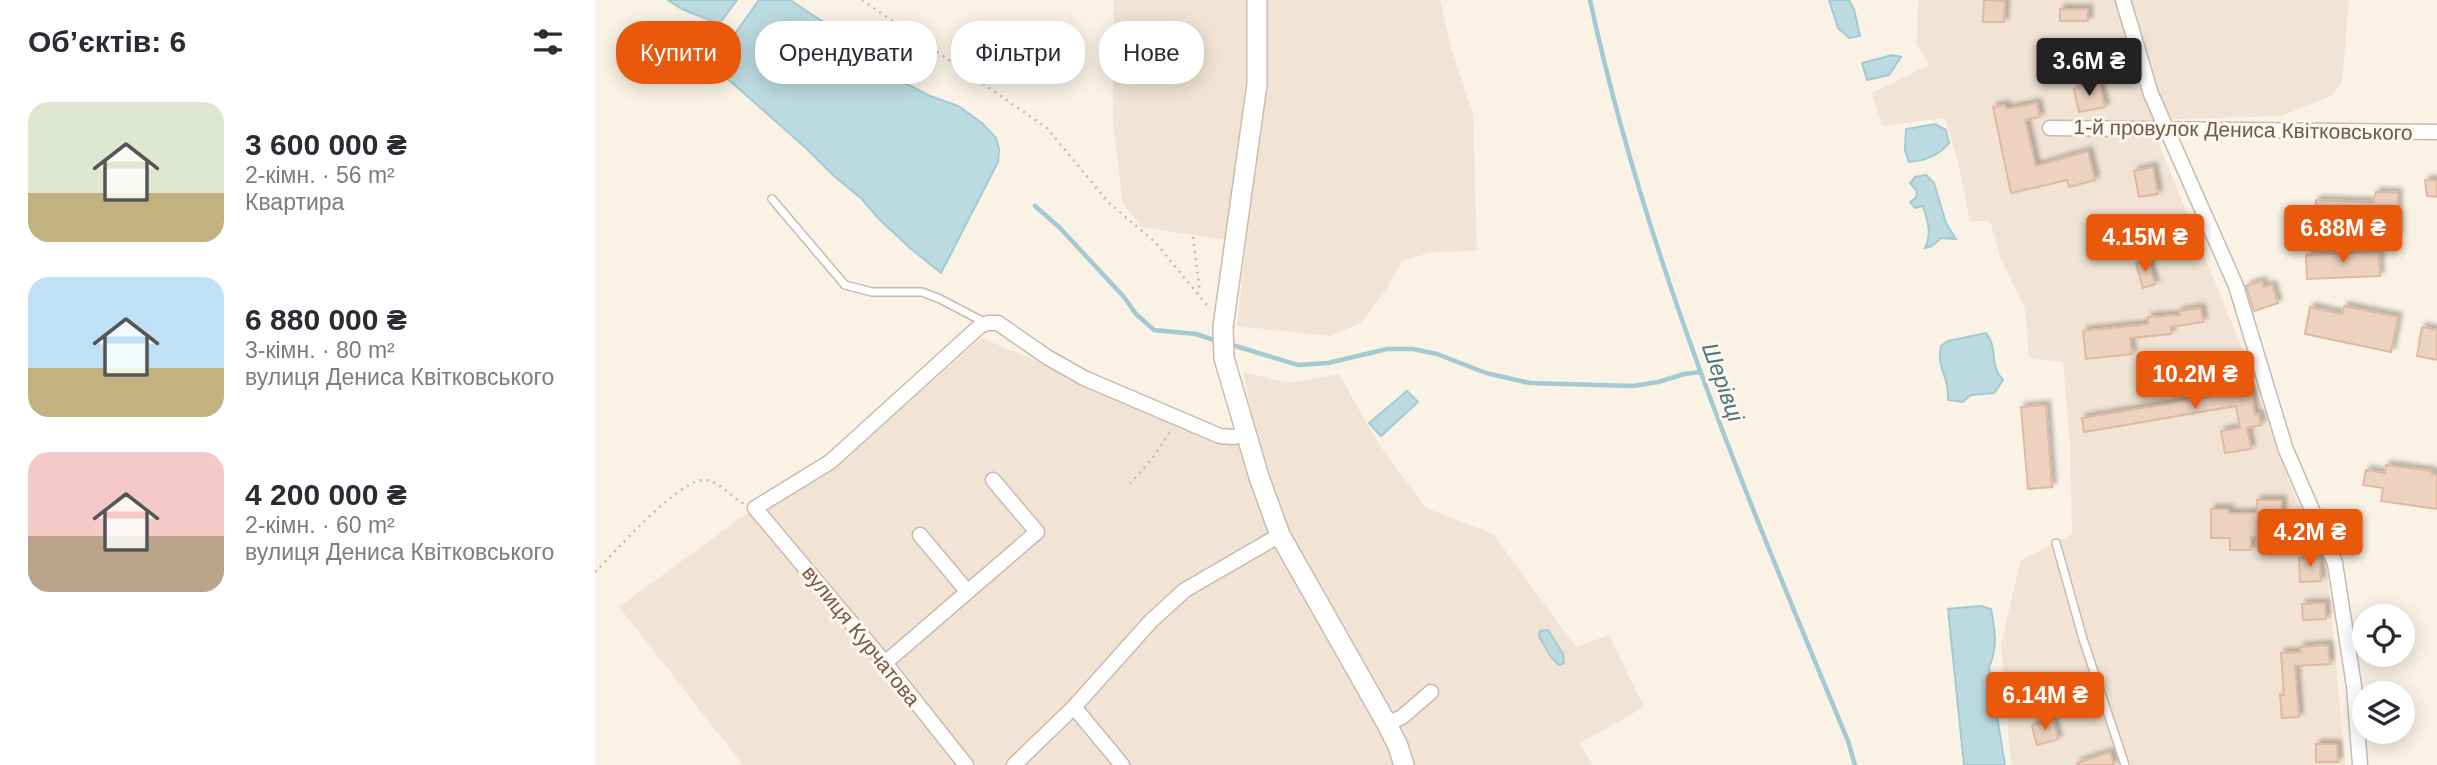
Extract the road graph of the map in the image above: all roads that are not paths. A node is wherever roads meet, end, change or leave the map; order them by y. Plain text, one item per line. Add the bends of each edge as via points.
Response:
1 (1257, 0) edge
2 (2123, 0) edge
3 (2050, 128) dead end
4 (2165, 129) junction
5 (2437, 132) edge
6 (772, 199) dead end
7 (988, 323) junction
8 (1245, 433) junction
9 (993, 480) dead end
10 (920, 535) dead end
11 (1280, 535) junction
12 (2056, 543) dead end
13 (967, 591) junction
14 (885, 663) junction
15 (1431, 692) dead end
16 (1074, 707) junction
17 (1387, 724) junction
18 (966, 765) edge
19 (1014, 765) edge
20 (1122, 765) edge
21 (1404, 765) edge
22 (2125, 765) edge
23 (2360, 765) edge

1 - 8 street via 1257,84 1224,318 1224,358
2 - 4 street
3 - 4 street, 1-й провулок Дениса Квітковського
4 - 5 street, 1-й провулок Дениса Квітковського
4 - 23 street via 2236,286 2286,450 2335,563 2354,685
6 - 7 lane via 845,285 872,292 922,292
7 - 8 street via 998,323 1084,377 1220,436
7 - 14 street, вулиця Курчатова via 830,462 755,508
8 - 11 street
9 - 13 street via 1037,532
10 - 13 street
11 - 16 street via 1185,590
11 - 17 street
12 - 22 lane
13 - 14 street
14 - 18 street, вулиця Курчатова
15 - 17 street
16 - 19 street
16 - 20 street
17 - 21 street

